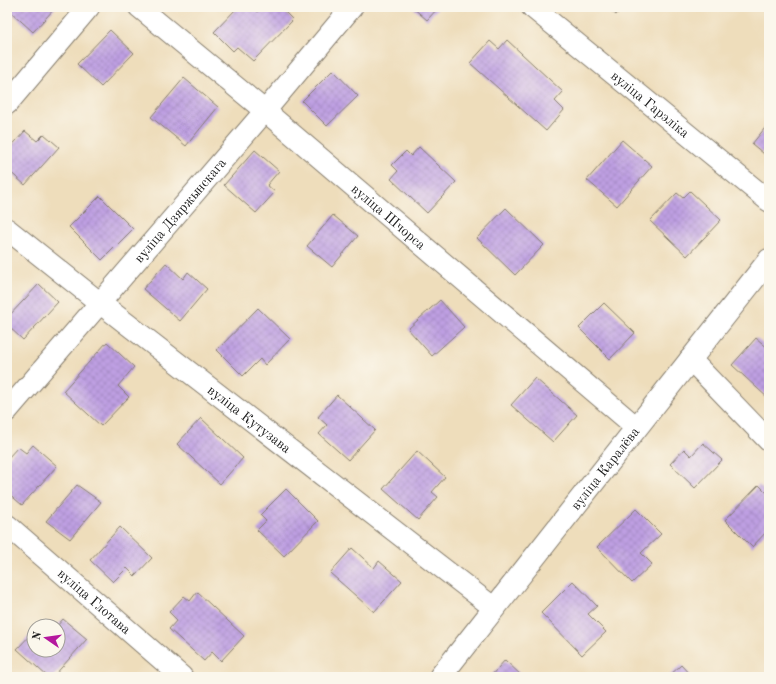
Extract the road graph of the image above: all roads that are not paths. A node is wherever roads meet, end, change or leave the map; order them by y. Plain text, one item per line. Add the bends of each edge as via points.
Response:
1 (89, 7) edge
2 (139, 7) edge
3 (352, 7) edge
4 (532, 7) edge
5 (7, 104) edge
6 (265, 111) junction
7 (769, 200) edge
8 (7, 229) edge
9 (769, 260) edge
10 (100, 303) junction
11 (690, 359) junction
12 (7, 411) edge
13 (636, 427) junction
14 (769, 441) edge
15 (7, 525) edge
16 (494, 608) junction
17 (182, 677) edge
18 (440, 677) edge

1 - 5 street
2 - 6 street, вуліца Шчорса
3 - 6 street, вуліца Дзяржынскага
4 - 7 street, вуліца Гарэліка
6 - 10 street, вуліца Дзяржынскага
6 - 13 street, вуліца Шчорса
8 - 10 street, вуліца Кутузава
9 - 11 street, вуліца Каралёва
10 - 12 street, вуліца Дзяржынскага
10 - 16 street, вуліца Кутузава
11 - 13 street, вуліца Каралёва
11 - 14 street
13 - 16 street, вуліца Каралёва
15 - 17 street, вуліца Глотава
16 - 18 street, вуліца Каралёва

